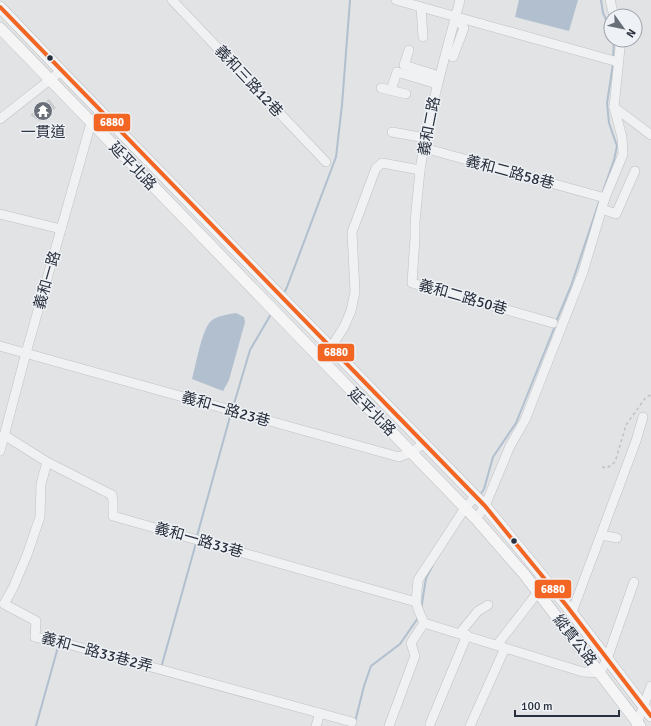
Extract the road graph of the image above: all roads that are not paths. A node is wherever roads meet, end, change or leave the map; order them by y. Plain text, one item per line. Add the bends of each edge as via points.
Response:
1 (172, 0) edge
2 (396, 0) edge
3 (460, 0) edge
4 (421, 6) junction
5 (0, 7) edge
6 (455, 17) junction
7 (0, 28) edge
8 (422, 37) dead end
9 (620, 48) edge
10 (409, 50) dead end
11 (453, 57) dead end
12 (614, 61) junction
13 (61, 71) junction
14 (50, 80) junction
15 (438, 80) junction
16 (381, 88) dead end
17 (391, 90) junction
18 (406, 94) dead end
19 (614, 106) junction
20 (101, 112) junction
21 (0, 119) edge
22 (91, 123) junction
23 (392, 132) dead end
24 (651, 134) edge
25 (425, 138) junction
26 (424, 148) junction
27 (326, 162) dead end
28 (420, 170) junction
29 (636, 171) dead end
30 (602, 197) junction
31 (602, 209) junction
32 (0, 214) edge
33 (61, 229) junction
34 (553, 323) dead end
35 (0, 346) edge
36 (330, 349) junction
37 (26, 353) junction
38 (321, 360) junction
39 (643, 416) dead end
40 (4, 435) junction
41 (423, 444) junction
42 (0, 451) edge
43 (412, 452) junction
44 (47, 462) junction
45 (475, 497) junction
46 (485, 506) junction
47 (465, 508) junction
48 (476, 519) junction
49 (601, 535) junction
50 (617, 538) dead end
51 (534, 565) junction
52 (524, 574) junction
53 (634, 582) dead end
54 (538, 592) junction
55 (488, 605) dead end
56 (572, 612) junction
57 (420, 613) junction
58 (463, 634) junction
59 (501, 646) junction
60 (607, 660) junction
61 (600, 673) junction
62 (651, 686) edge
63 (644, 706) junction
64 (320, 713) junction
65 (651, 716) edge
66 (352, 722) dead end
67 (430, 724) dead end
68 (638, 724) edge
69 (316, 726) edge
70 (389, 726) edge
71 (470, 726) edge

1 - 27 street, 義和三路12巷
2 - 4 street
3 - 6 street, 義和二路
4 - 6 street
4 - 8 street
5 - 13 main road, 延平北路
6 - 11 street via 464,28
6 - 12 street
6 - 15 street, 義和二路
7 - 14 main road, 延平北路
9 - 12 street
10 - 15 street via 404,65
12 - 19 street
13 - 14 street
13 - 20 main road, 延平北路
14 - 21 street
14 - 22 main road, 延平北路
15 - 17 street via 397,72
15 - 25 street, 義和二路
16 - 17 street
17 - 18 street
19 - 24 street
19 - 30 street via 622,137 623,154
20 - 22 street, 義和一路
20 - 36 main road, 延平北路
22 - 33 street, 義和一路
22 - 38 main road, 延平北路
23 - 25 street
25 - 26 street, 義和二路
26 - 28 street, 義和二路
26 - 30 street, 義和二路58巷
28 - 34 street, 義和二路50巷 via 412,283
28 - 36 street, 義和二路 via 382,163 376,168 352,232 355,292 351,310
29 - 31 street via 616,214
30 - 31 street
31 - 46 street via 583,272 525,420 510,446
32 - 33 street
33 - 37 street, 義和一路
35 - 37 street, 義和一路23巷
36 - 38 street, 義和二路
36 - 41 main road, 延平北路
37 - 40 street, 義和一路
37 - 43 street, 義和一路23巷 via 399,458
38 - 43 main road, 延平北路
39 - 49 street
40 - 42 street, 義和一路
40 - 44 street, 義和一路33巷
41 - 43 street, 義和一路23巷
41 - 45 main road, 延平北路
43 - 47 main road, 延平北路
44 - 57 street, 義和一路33巷 via 112,495 113,516
44 - 64 street, 義和一路33巷2弄 via 41,484 40,517 27,556 4,604 36,621 35,637
45 - 46 main road, 延平北路
45 - 47 street
46 - 48 street
46 - 51 main road, 縱貫公路
47 - 48 main road, 延平北路
47 - 57 street via 418,580
48 - 52 main road, 縱貫公路
49 - 50 street
49 - 56 street
51 - 52 main road
51 - 56 main road, 縱貫公路
52 - 54 main road, 縱貫公路
53 - 60 street
54 - 59 street
54 - 61 main road, 縱貫公路
55 - 58 street via 478,611
56 - 60 main road, 縱貫公路
57 - 58 street
57 - 70 street via 411,643 415,656
58 - 59 street
58 - 67 street
59 - 61 street via 583,672
59 - 71 street
60 - 61 street
60 - 63 main road, 縱貫公路
61 - 68 main road, 縱貫公路
62 - 63 street
63 - 65 main road, 縱貫公路
63 - 68 street
64 - 66 street, 義和一路33巷2弄
64 - 69 street

